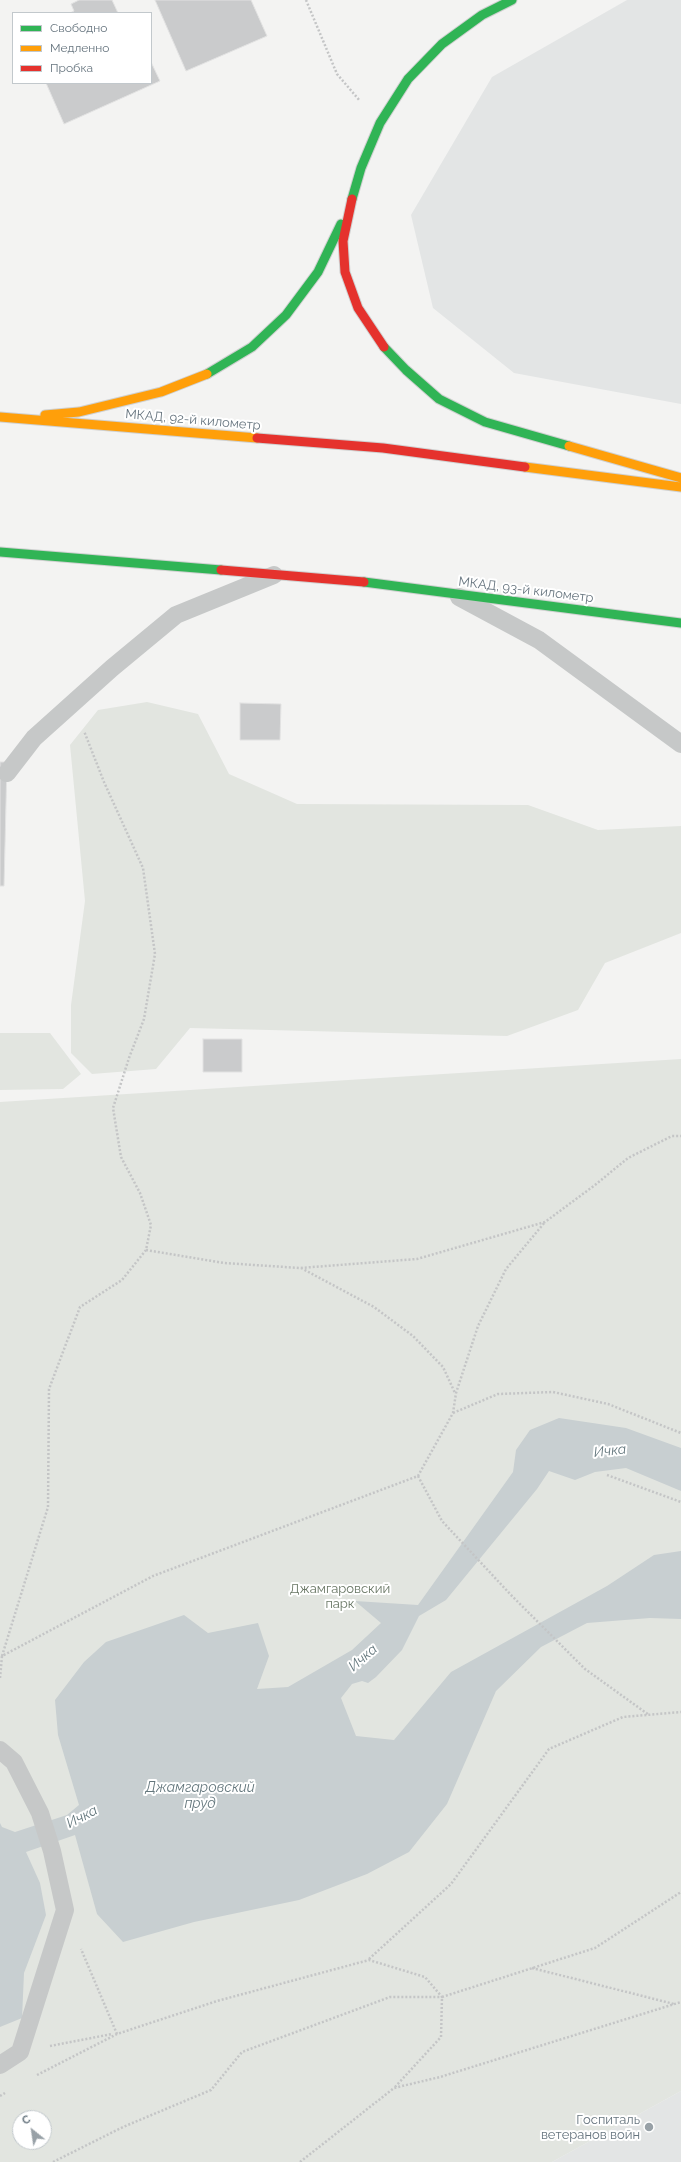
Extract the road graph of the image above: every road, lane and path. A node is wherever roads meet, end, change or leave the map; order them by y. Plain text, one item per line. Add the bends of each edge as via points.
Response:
1 (306, 0) edge
2 (512, 0) edge
3 (380, 123) junction
4 (348, 210) junction
5 (0, 418) edge
6 (14, 418) junction
7 (681, 478) edge
8 (681, 487) edge
9 (0, 552) edge
10 (274, 575) junction
11 (453, 593) junction
12 (681, 623) edge
13 (73, 703) junction
14 (681, 744) edge
15 (7, 774) dead end
16 (681, 1136) edge
17 (544, 1222) junction
18 (146, 1250) junction
19 (300, 1268) junction
20 (456, 1393) junction
21 (453, 1413) junction
22 (681, 1433) edge
23 (607, 1475) dead end
24 (418, 1476) junction
25 (681, 1502) edge
26 (2, 1656) junction
27 (0, 1678) edge
28 (681, 1712) edge
29 (649, 1715) junction
30 (0, 1750) edge
31 (681, 1892) edge
32 (65, 1910) junction
33 (369, 1960) junction
34 (531, 1968) junction
35 (442, 1997) junction
36 (681, 2002) edge
37 (674, 2004) junction
38 (117, 2034) junction
39 (20, 2052) junction
40 (0, 2065) edge
41 (35, 2076) dead end
42 (394, 2088) junction
43 (7, 2092) dead end
44 (0, 2096) edge
45 (53, 2162) edge
46 (300, 2162) edge

1 - 3 path via 337,74
2 - 3 main road via 482,15 442,44 408,79
3 - 4 main road via 360,168
4 - 6 main road via 318,272 286,315 252,347 212,372 161,392 79,412
4 - 7 main road via 343,241 344,272 358,308 379,342 439,399 485,422
5 - 6 main road, МКАД, 92-й километр
6 - 8 main road, МКАД, 92-й километр via 383,448
9 - 10 main road
10 - 11 main road, МКАД, 93-й километр via 368,582
10 - 13 lane via 176,615
11 - 12 main road, МКАД, 93-й километр
11 - 14 lane via 539,640
13 - 15 lane via 34,738
13 - 18 path via 104,782 143,868 155,954 144,1019 113,1108 122,1157 140,1193 151,1225
16 - 17 path via 672,1136 628,1158
17 - 19 path via 417,1260
17 - 20 path via 506,1269 478,1326
18 - 19 path via 224,1263
18 - 26 path via 122,1280 80,1307 49,1389 48,1507
19 - 20 path via 374,1307 413,1336 443,1367
20 - 21 path
21 - 22 path via 498,1394 553,1392 608,1404
21 - 24 path
23 - 25 path
24 - 26 path via 153,1576
24 - 29 path via 442,1521 511,1596 585,1669
26 - 27 path
28 - 29 path
29 - 33 path via 623,1717 549,1749 451,1884
30 - 32 lane via 14,1762 40,1813 52,1851
31 - 34 path via 595,1948
32 - 38 path
32 - 39 lane
33 - 35 path via 425,1978
33 - 38 path via 217,2001
34 - 35 path
34 - 37 path
35 - 42 path via 441,2037
35 - 45 path via 390,1997 242,2052 211,2090 123,2127
36 - 37 path
37 - 42 path via 440,2077
38 - 39 path
38 - 41 path
39 - 40 lane
42 - 46 path
43 - 44 path

